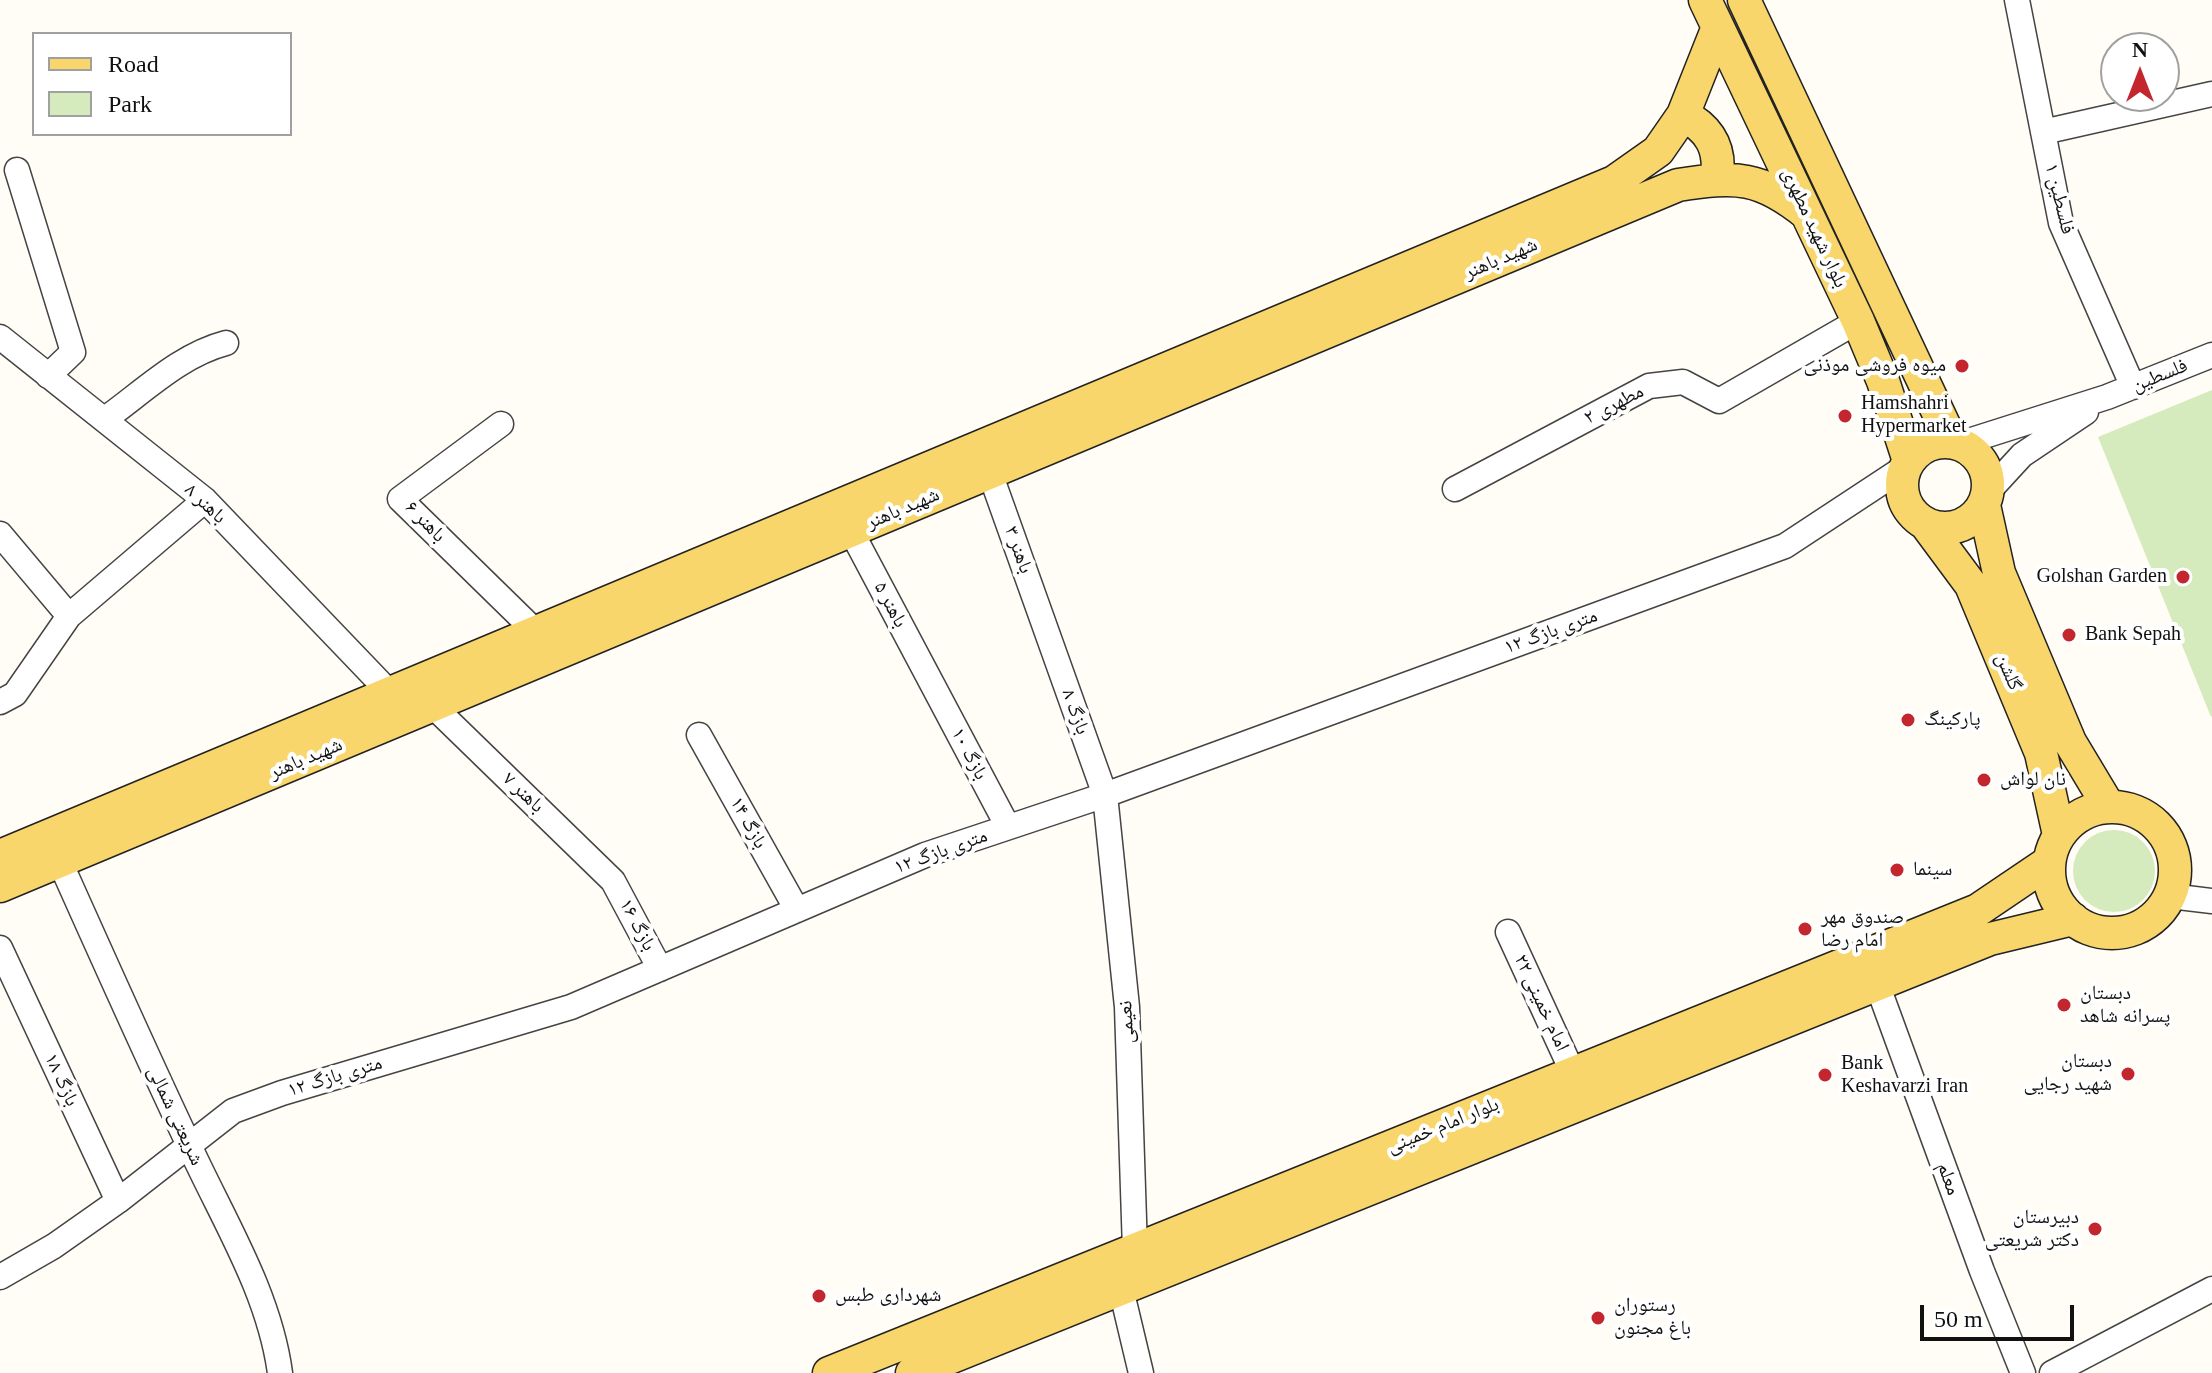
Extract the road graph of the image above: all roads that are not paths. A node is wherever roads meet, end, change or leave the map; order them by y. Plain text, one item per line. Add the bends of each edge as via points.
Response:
1 (1744, 0) edge
2 (2017, 0) edge
3 (1712, 13) edge
4 (2212, 94) edge
5 (1683, 115) junction
6 (2043, 132) junction
7 (17, 170) dead end
8 (1717, 179) junction
9 (1807, 214) junction
10 (1858, 321) junction
11 (0, 337) edge
12 (226, 343) dead end
13 (2212, 355) edge
14 (48, 376) junction
15 (2133, 387) junction
16 (2107, 397) junction
17 (105, 419) junction
18 (501, 424) dead end
19 (1955, 443) junction
20 (984, 460) junction
21 (1907, 464) junction
22 (1455, 489) dead end
23 (1986, 498) junction
24 (205, 500) junction
25 (1925, 523) junction
26 (851, 531) junction
27 (0, 534) edge
28 (69, 616) junction
29 (1045, 628) joint
30 (536, 632) junction
31 (930, 680) joint
32 (390, 693) junction
33 (0, 702) edge
34 (433, 706) junction
35 (699, 735) dead end
36 (1105, 795) junction
37 (2109, 807) junction
38 (1008, 827) junction
39 (2054, 848) junction
40 (0, 856) edge
41 (60, 862) junction
42 (613, 881) joint
43 (0, 886) edge
44 (2170, 896) junction
45 (2212, 901) edge
46 (797, 910) junction
47 (2073, 919) junction
48 (1508, 932) dead end
49 (2, 956) edge
50 (660, 969) junction
51 (1877, 984) junction
52 (1573, 1073) junction
53 (188, 1145) junction
54 (118, 1201) junction
55 (1135, 1250) junction
56 (0, 1277) edge
57 (1121, 1289) junction
58 (2212, 1289) edge
59 (280, 1373) edge
60 (829, 1373) edge
61 (912, 1373) edge
62 (1141, 1373) edge
63 (2023, 1373) edge
64 (2052, 1373) edge

1 - 19 main road, بلوار شهید مطهری
2 - 6 street, فلسطین ۱
3 - 5 main road, شهید باهنر
3 - 9 main road, بلوار شهید مطهری
4 - 6 street
5 - 8 main road via 1709,133 1719,163
5 - 20 main road, شهید باهنر via 1658,151 1614,182
6 - 15 street, فلسطین ۱ via 2061,223
7 - 14 street via 73,352
8 - 9 main road, شهید باهنر via 1750,181 1781,194
8 - 20 main road, شهید باهنر via 1678,185
9 - 10 main road, بلوار شهید مطهری
10 - 21 main road, بلوار شهید مطهری via 1883,381
10 - 22 street, مطهری ۲ via 1719,401 1683,382 1649,386
11 - 14 street, باهنر ۸
12 - 17 street via 189,357
13 - 15 street, فلسطین
14 - 17 street, باهنر ۸
15 - 16 street, فلسطین
16 - 19 street
16 - 23 street via 2022,455
17 - 24 street, باهنر ۸
18 - 30 street, باهنر ۶ via 400,499
19 - 21 main road via 1928,445
19 - 23 main road via 1970,449 1985,468
20 - 26 main road, شهید باهنر
20 - 29 street, باهنر ۳
20 - 30 main road, شهید باهنر
21 - 25 main road via 1905,503
21 - 36 street, ۱۲ متری بازگ via 1785,546
23 - 25 main road via 1964,524 1951,528
23 - 37 main road, گلشن via 2004,587 2070,742
24 - 28 street
24 - 32 street, باهنر ۸
25 - 39 main road, گلشن via 1971,585 2041,753
26 - 31 street, باهنر ۵
26 - 34 main road, شهید باهنر
27 - 28 street
28 - 33 street via 15,694
29 - 36 street, بازگ ۸
30 - 32 main road, شهید باهنر
31 - 38 street, بازگ ۱۰
32 - 40 main road, شهید باهنر
34 - 41 main road, شهید باهنر
34 - 42 street, باهنر ۷
35 - 46 street, بازگ ۱۴
36 - 38 street, ۱۲ متری بازگ
36 - 55 street, نعیمی via 1127,1007
37 - 39 main road via 2073,821
37 - 44 main road via 2137,812 2167,838 2174,857
38 - 46 street, ۱۲ متری بازگ via 925,855
39 - 47 main road via 2051,884
39 - 52 main road, بلوار امام خمینی via 1978,910
41 - 43 main road, شهید باهنر
41 - 53 street, شریعتی شمالی
42 - 50 street, بازگ ۱۶
44 - 45 street
44 - 47 main road via 2161,910 2135,929 2103,932
46 - 50 street, ۱۲ متری بازگ
47 - 51 main road, بلوار امام خمینی via 1990,939
48 - 52 street, امام خمینی ۲۲
49 - 54 street, بازگ ۱۸
50 - 53 street, ۱۲ متری بازگ via 571,1007 257,1102 233,1111
51 - 57 main road, بلوار امام خمینی
51 - 63 street, معلم
52 - 55 main road, بلوار امام خمینی
53 - 54 street, ۱۲ متری بازگ
53 - 59 street, شریعتی شمالی via 254,1281 276,1343
54 - 56 street, ۱۲ متری بازگ
55 - 60 main road, بلوار امام خمینی
57 - 61 main road, بلوار امام خمینی
57 - 62 street
58 - 64 street

